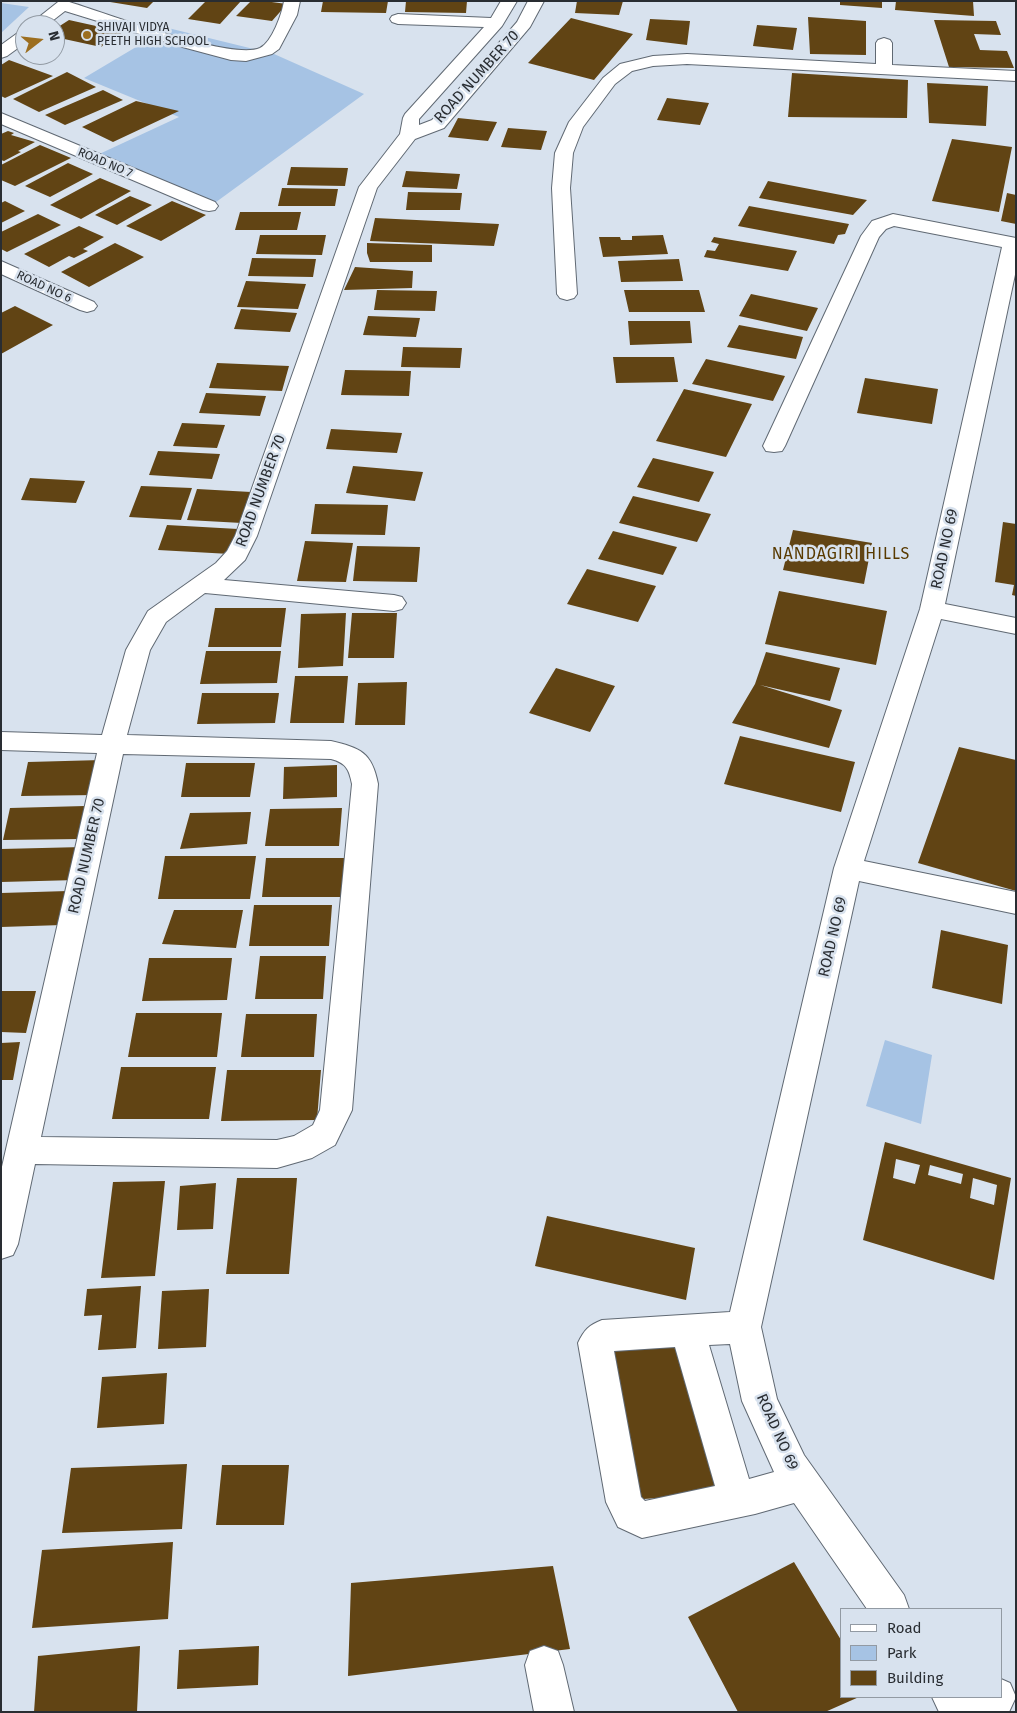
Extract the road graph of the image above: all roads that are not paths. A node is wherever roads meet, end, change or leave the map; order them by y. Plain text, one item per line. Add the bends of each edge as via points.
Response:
1 (292, 1) edge
2 (509, 1) edge
3 (536, 1) edge
4 (50, 15) edge
5 (398, 19) dead end
6 (496, 23) junction
7 (1, 32) edge
8 (15, 34) edge
9 (15, 43) edge
10 (884, 43) dead end
11 (1, 53) edge
12 (884, 69) junction
13 (1016, 76) edge
14 (1, 118) edge
15 (409, 135) junction
16 (209, 206) dead end
17 (1014, 244) edge
18 (1, 267) edge
19 (567, 294) dead end
20 (87, 306) dead end
21 (774, 446) dead end
22 (200, 585) junction
23 (394, 603) dead end
24 (932, 609) junction
25 (1016, 626) edge
26 (1, 741) edge
27 (112, 744) junction
28 (848, 868) junction
29 (1016, 903) edge
30 (22, 1150) junction
31 (1, 1244) edge
32 (744, 1327) junction
33 (687, 1330) junction
34 (802, 1483) junction
35 (737, 1500) junction
36 (889, 1608) edge
37 (544, 1664) dead end
38 (1016, 1684) edge
39 (1002, 1692) edge
40 (953, 1698) edge
41 (994, 1698) edge
42 (554, 1712) edge
43 (962, 1712) edge
44 (972, 1712) edge

1 - 4 street via 289,15 273,46 246,56 181,42 63,5
2 - 6 street
3 - 15 street, ROAD NUMBER 70 via 524,24 438,124
5 - 6 street
6 - 15 street via 411,118
7 - 8 street
9 - 11 street
10 - 12 street
12 - 13 street
12 - 19 street via 687,59 626,67 609,81 575,126 564,153 562,188
14 - 16 street, ROAD NO 7
15 - 22 street, ROAD NUMBER 70 via 368,187 246,536 237,554 224,568
17 - 21 street via 893,220 879,224 870,236
17 - 24 street, ROAD NO 69
18 - 20 street, ROAD NO 6
22 - 23 street
22 - 27 street, ROAD NUMBER 70 via 157,616 138,650
24 - 25 street
24 - 28 street, ROAD NO 69
26 - 27 street
27 - 30 street, ROAD NUMBER 70
27 - 30 street via 331,750 350,755 362,766 365,784 336,1110 324,1135 301,1148 277,1154
28 - 29 street
28 - 32 street, ROAD NO 69
30 - 31 street, ROAD NUMBER 70
32 - 33 street
32 - 34 street, ROAD NO 69 via 760,1401 791,1468
33 - 35 street
33 - 35 street via 602,1336 595,1343 624,1502 629,1513 642,1520
34 - 35 street
34 - 36 street, ROAD NO 69
37 - 42 street
38 - 39 street
40 - 43 street
41 - 44 street

